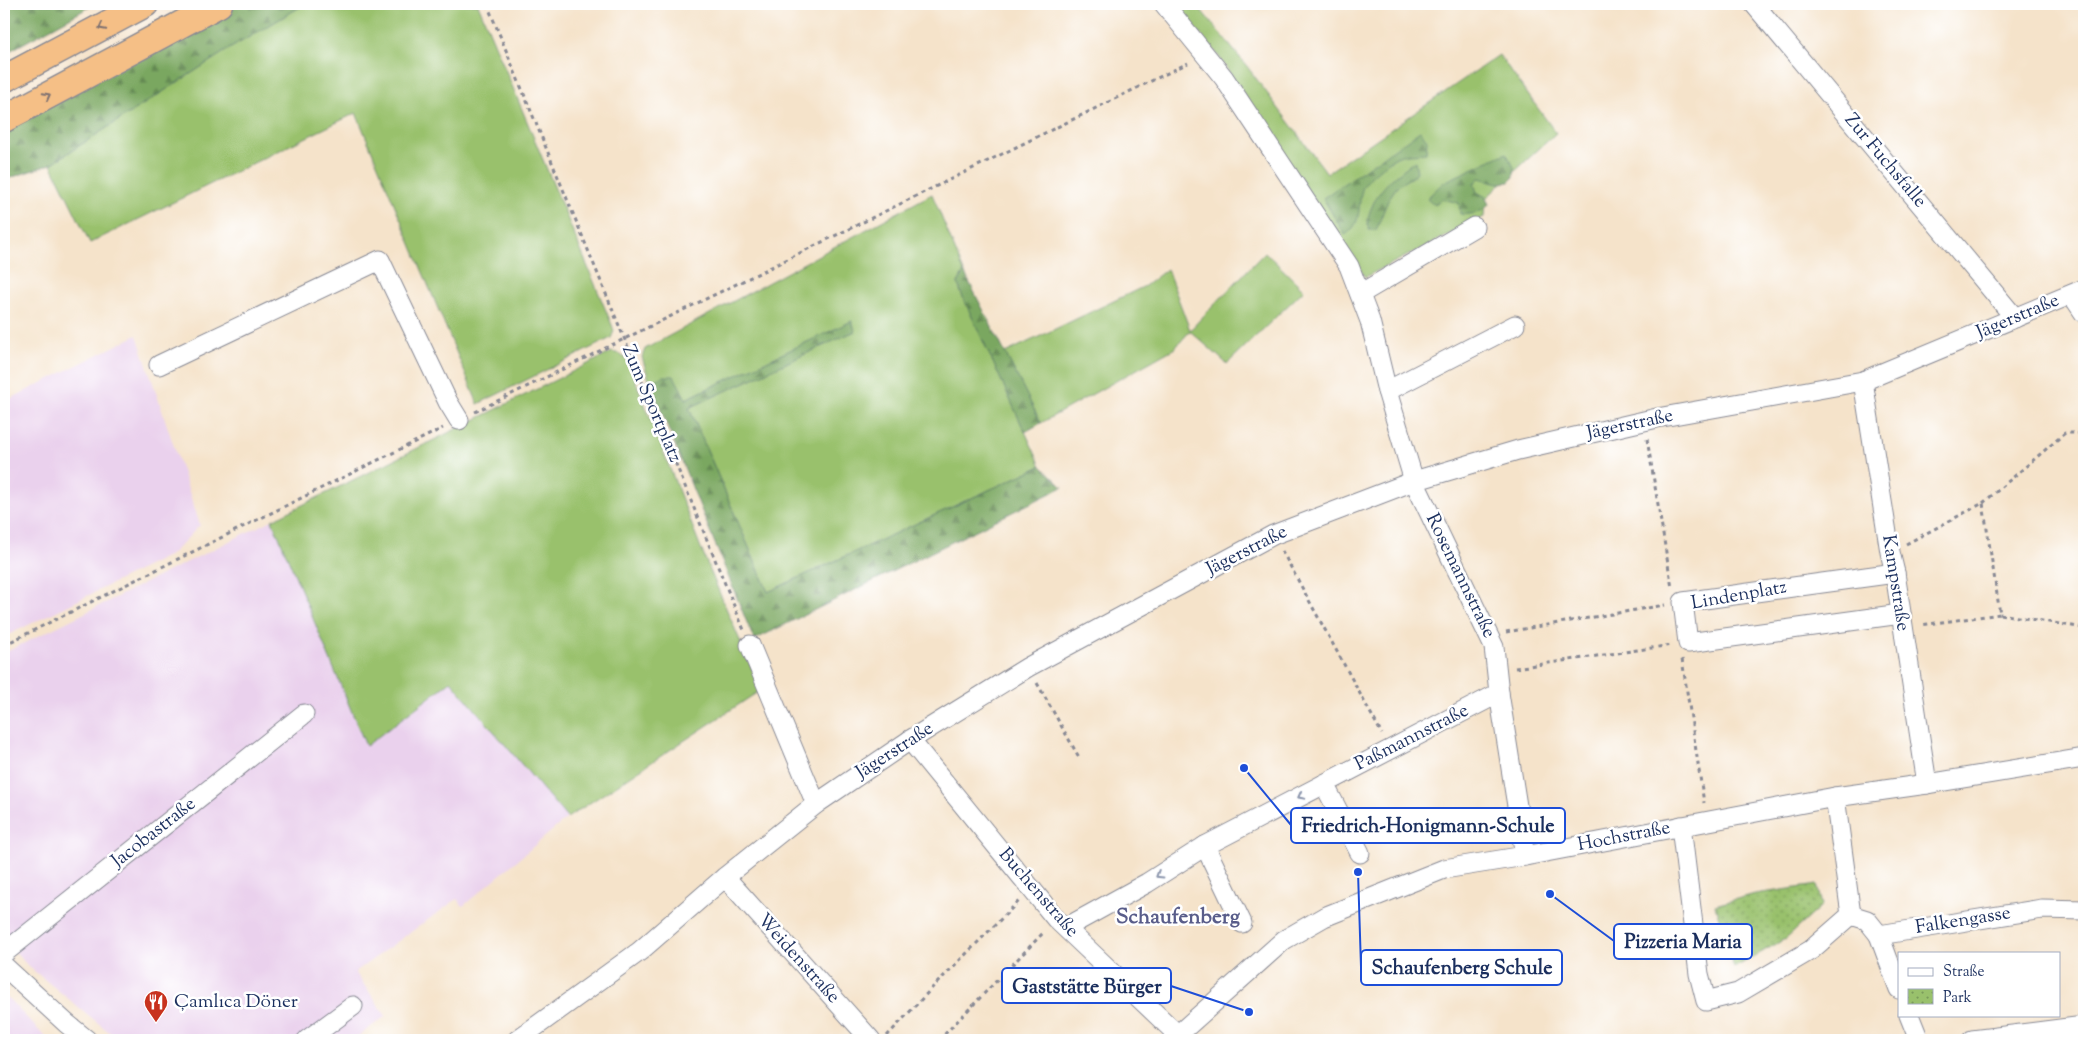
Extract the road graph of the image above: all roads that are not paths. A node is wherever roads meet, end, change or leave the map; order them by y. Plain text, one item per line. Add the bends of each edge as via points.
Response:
1 (145, 4) edge
2 (219, 4) edge
3 (1164, 4) edge
4 (1754, 4) edge
5 (4, 79) edge
6 (4, 119) edge
7 (1474, 227) dead end
8 (2078, 292) edge
9 (1360, 294) junction
10 (2084, 313) edge
11 (2016, 318) junction
12 (1516, 325) dead end
13 (159, 365) dead end
14 (1863, 381) junction
15 (1387, 391) junction
16 (459, 420) road end
17 (1414, 481) junction
18 (1895, 573) junction
19 (1901, 614) junction
20 (750, 645) road end
21 (1499, 693) junction
22 (304, 714) dead end
23 (910, 740) junction
24 (2084, 758) edge
25 (1324, 784) junction
26 (1927, 784) junction
27 (1835, 797) junction
28 (816, 804) junction
29 (1681, 826) junction
30 (1205, 846) junction
31 (1360, 853) dead end
32 (1525, 856) junction
33 (725, 877) junction
34 (2084, 910) edge
35 (1851, 915) junction
36 (1062, 923) junction
37 (1242, 923) dead end
38 (1879, 935) junction
39 (4, 953) edge
40 (4, 966) edge
41 (1898, 986) edge
42 (353, 1006) dead end
43 (1909, 1016) edge
44 (2084, 1026) edge
45 (1175, 1037) edge
46 (87, 1040) edge
47 (306, 1040) edge
48 (517, 1040) edge
49 (872, 1040) edge
50 (1919, 1040) edge
51 (1972, 1040) edge

1 -> 5 highway
6 -> 2 highway
3 - 9 street, Rosemannstraße via 1229,86 1350,266
4 - 11 street, Zur Fuchsfalle
7 - 9 street
8 - 10 street
8 - 11 street, Jägerstraße
9 - 15 street, Rosemannstraße
11 - 14 street, Jägerstraße
12 - 15 street
13 - 16 street via 380,260
14 - 17 street, Jägerstraße via 1657,418 1518,450
14 - 18 street, Kampstraße
15 - 17 street, Rosemannstraße
17 - 21 street, Rosemannstraße via 1494,647
17 - 23 street, Jägerstraße via 1273,535 1028,667
18 - 19 street, Kampstraße
18 - 19 street, Lindenplatz via 1683,602 1688,643
19 - 26 street, Kampstraße
20 - 28 street
21 - 25 street, Paßmannstraße
21 - 32 street, Rosemannstraße
22 - 39 street, Jacobastraße
23 - 28 street, Jägerstraße
23 - 36 street, Buchenstraße
24 - 26 street, Hochstraße
25 -> 30 street, Paßmannstraße
25 - 31 street
26 - 27 street, Hochstraße
27 - 29 street, Hochstraße
27 - 35 street
28 - 33 street, Jägerstraße
29 - 32 street, Hochstraße
29 - 35 street, Hochstraße via 1699,974 1706,1001 1738,993 1803,955
30 -> 36 street, Paßmannstraße via 1146,883
30 - 37 street
32 - 45 street, Hochstraße via 1444,869 1324,917 1284,940
33 - 48 street, Jägerstraße via 640,951
33 - 49 street, Weidenstraße
34 - 38 street, Falkengasse via 2042,909
35 - 38 street via 1867,920
36 - 45 street, Buchenstraße
38 - 41 street
40 - 46 street
42 - 47 street
43 - 50 street
44 - 51 street

